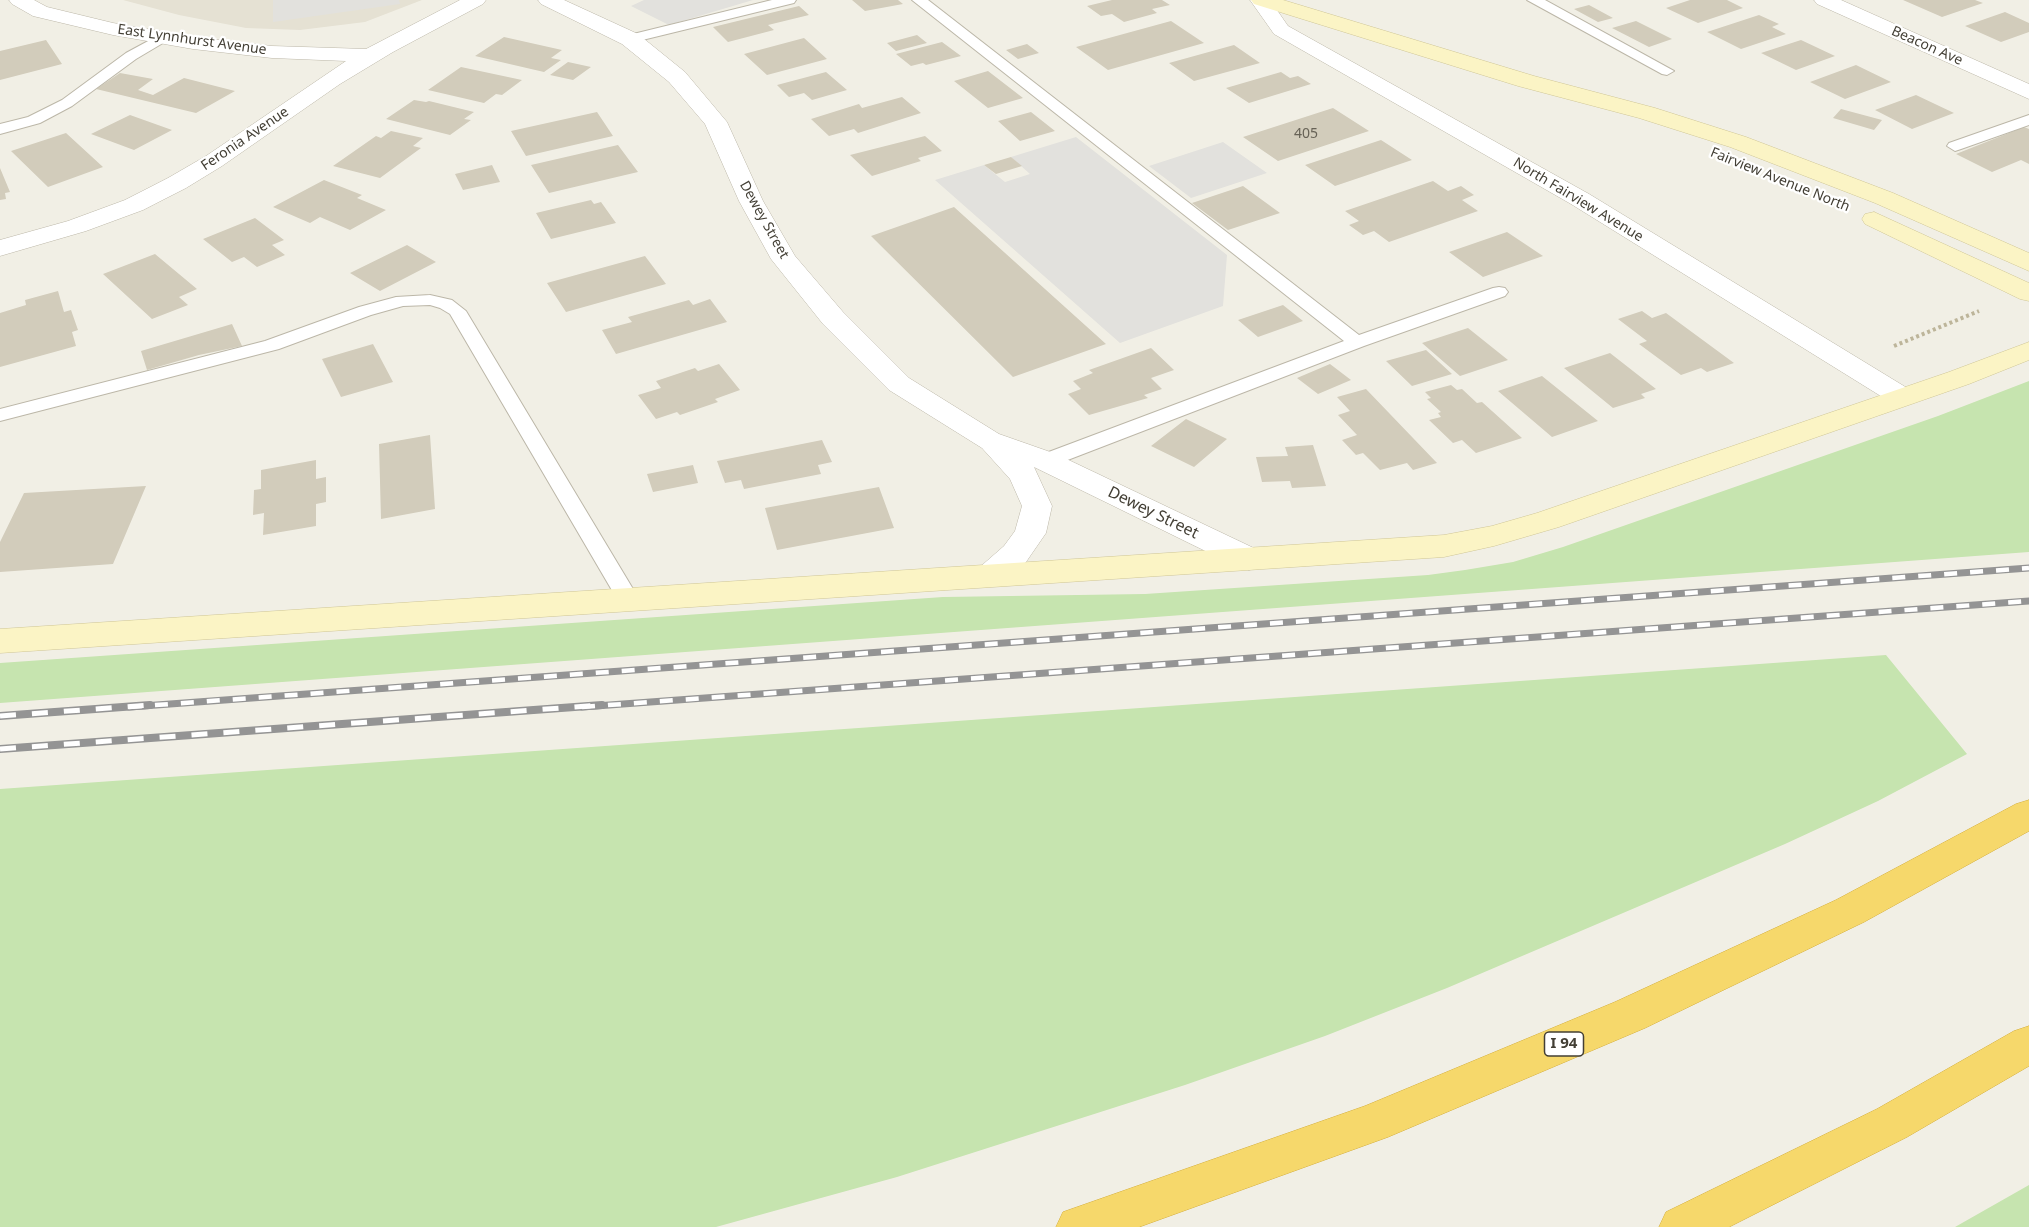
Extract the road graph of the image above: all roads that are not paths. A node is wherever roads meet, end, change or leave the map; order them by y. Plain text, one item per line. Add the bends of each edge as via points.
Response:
1 (19, 0) edge
2 (476, 0) edge
3 (548, 0) edge
4 (789, 0) edge
5 (919, 0) edge
6 (1260, 0) edge
7 (1534, 0) edge
8 (1824, 0) edge
9 (163, 37) junction
10 (630, 39) junction
11 (370, 56) junction
12 (1667, 71) dead end
13 (1526, 81) junction
14 (2029, 92) edge
15 (2029, 120) edge
16 (0, 129) edge
17 (1955, 146) dead end
18 (0, 248) edge
19 (2029, 263) edge
20 (1499, 292) dead end
21 (2029, 293) edge
22 (1357, 342) junction
23 (2029, 350) edge
24 (1902, 397) junction
25 (0, 415) edge
26 (990, 440) junction
27 (1045, 461) junction
28 (1249, 559) junction
29 (992, 575) junction
30 (628, 599) junction
31 (0, 641) edge
32 (2029, 814) edge
33 (2029, 1044) edge
34 (1079, 1227) edge
35 (1682, 1227) edge

1 - 9 street, East Lynnhurst Avenue via 40,12
2 - 11 street, Feronia Avenue
3 - 10 street, Dewey Street
4 - 10 lane
5 - 22 lane
6 - 13 street, Fairview Avenue North
6 - 24 street, North Fairview Avenue via 1281,30 1580,199
7 - 12 lane
8 - 14 street, Beacon Ave
9 - 11 street, East Lynnhurst Avenue via 272,52
9 - 16 lane via 130,56 67,103 34,120
10 - 26 street, Dewey Street via 677,77 716,122 751,201 784,259 833,318 899,384
11 - 18 street, Feronia Avenue via 214,161 134,206
13 - 19 street, Fairview Avenue North via 1738,142 1884,198
13 - 21 street, Fairview Avenue North via 1803,188
15 - 17 lane
20 - 22 lane
22 - 27 lane
23 - 24 street
24 - 28 street via 1494,536 1423,548
25 - 30 lane via 273,345 402,301 446,304 457,311
26 - 27 street, Dewey Street
26 - 29 street, Dewey Street via 1024,475 1037,506 1030,533
27 - 28 street, Dewey Street
28 - 29 street
29 - 30 street
30 - 31 street
32 - 34 highway, I 94 via 1850,911 1620,1020 1373,1123
33 - 35 highway via 1892,1123

